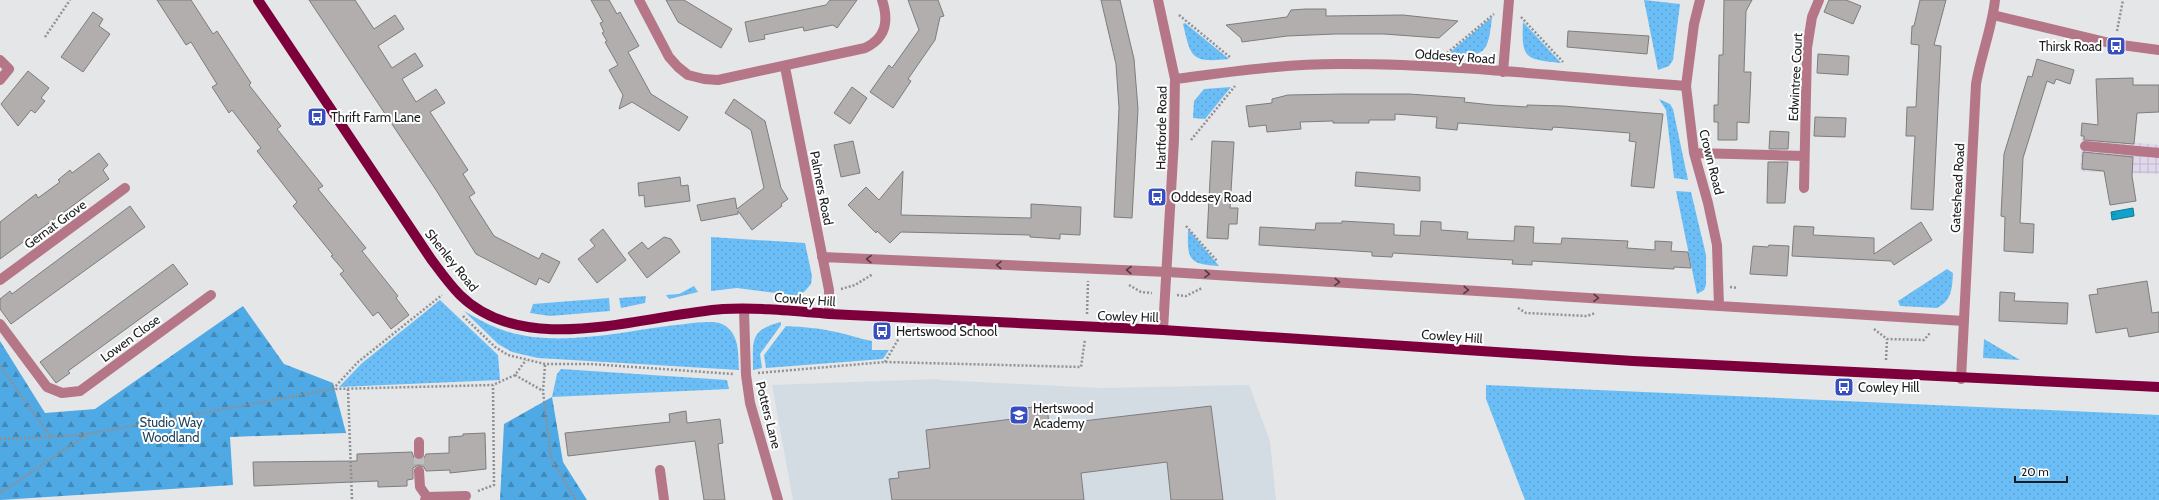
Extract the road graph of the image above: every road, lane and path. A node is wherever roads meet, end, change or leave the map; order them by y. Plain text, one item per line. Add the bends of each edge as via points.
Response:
1 (70, 0) edge
2 (258, 0) edge
3 (639, 0) edge
4 (882, 0) edge
5 (1158, 0) edge
6 (1509, 0) edge
7 (1700, 0) edge
8 (1819, 0) edge
9 (1995, 0) edge
10 (2123, 0) edge
11 (1494, 14) dead end
12 (1179, 15) dead end
13 (1993, 15) junction
14 (1521, 17) dead end
15 (45, 37) dead end
16 (2114, 44) junction
17 (2159, 50) edge
18 (1444, 56) dead end
19 (0, 60) edge
20 (1233, 60) dead end
21 (1565, 65) dead end
22 (785, 66) junction
23 (1503, 72) junction
24 (1175, 79) junction
25 (0, 80) edge
26 (1236, 84) dead end
27 (1686, 86) junction
28 (1191, 140) dead end
29 (2085, 146) dead end
30 (1694, 153) junction
31 (2159, 153) edge
32 (1804, 156) junction
33 (125, 188) dead end
34 (1804, 188) dead end
35 (1186, 226) dead end
36 (822, 257) junction
37 (1219, 264) dead end
38 (1168, 272) junction
39 (0, 280) edge
40 (1088, 280) dead end
41 (438, 290) dead end
42 (210, 296) dead end
43 (442, 296) junction
44 (448, 301) dead end
45 (1719, 306) junction
46 (744, 310) junction
47 (459, 311) dead end
48 (828, 314) junction
49 (1087, 316) dead end
50 (1964, 321) junction
51 (0, 324) edge
52 (1163, 330) junction
53 (1085, 337) dead end
54 (899, 338) dead end
55 (526, 360) junction
56 (885, 362) junction
57 (545, 364) junction
58 (0, 366) edge
59 (746, 374) junction
60 (515, 375) junction
61 (1961, 379) junction
62 (493, 385) junction
63 (2159, 387) edge
64 (332, 389) junction
65 (348, 389) junction
66 (542, 390) junction
67 (88, 434) junction
68 (51, 436) junction
69 (0, 439) edge
70 (418, 442) dead end
71 (419, 454) tunnel mouth
72 (660, 470) dead end
73 (420, 471) tunnel mouth
74 (0, 493) edge
75 (466, 496) joint
76 (426, 498) edge
77 (352, 500) edge
78 (576, 500) edge
79 (664, 500) edge
80 (778, 500) edge

1 - 15 path
2 - 46 main road, Shenley Road via 431,259 460,295 475,307 507,321 537,329 575,329 723,309
3 - 22 street via 669,56 688,75 718,80
4 - 22 street via 886,19 881,36 874,44
5 - 24 street, Hartforde Road
6 - 23 street
7 - 27 street, Crown Road via 1694,24
8 - 32 street, Edwintree Court via 1812,17 1807,48
9 - 13 street, Gateshead Road
10 - 16 path
11 - 18 path
12 - 20 path
13 - 16 street
13 - 50 street, Gateshead Road via 1976,84
14 - 21 path
16 - 17 street
19 - 25 street via 9,69
22 - 36 street, Palmers Road
23 - 24 street, Oddesey Road via 1412,65 1345,64 1281,66
23 - 27 street, Oddesey Road
24 - 38 street, Hartforde Road
26 - 28 path
27 - 30 street, Crown Road
29 - 31 street
30 - 32 street
30 - 45 street, Crown Road via 1717,245
32 - 34 street, Edwintree Court
33 - 39 street, Gernat Grove
35 - 37 path
38 -> 36 street
36 - 48 street, Palmers Road via 829,290
38 -> 45 street
38 - 52 street, Hartforde Road
40 - 49 path
41 - 43 path
42 - 51 street, Lowen Close via 80,391 62,393 47,386
43 - 44 path
43 - 64 path via 358,362
45 - 50 street
46 - 48 main road, Cowley Hill via 788,310
46 - 59 street, Potters Lane
47 - 55 path via 495,347 508,355
48 - 52 main road, Cowley Hill
50 - 61 street, Gateshead Road
52 - 61 main road, Cowley Hill via 1641,362
53 - 56 path via 1081,367
54 - 56 path
55 - 57 path
55 - 60 path
56 - 59 path
57 - 59 path via 591,364
57 - 66 path
58 - 68 path
59 - 80 street, Potters Lane via 750,403
60 - 62 path
60 - 66 path
61 - 63 main road, Cowley Hill
62 - 65 path
62 - 75 path via 494,485
64 - 65 path
64 - 67 path
65 - 77 path
66 - 78 path via 550,459
67 - 68 path
67 - 74 path
68 - 69 path
70 - 71 street
72 - 79 street
73 - 76 street via 420,487
75 - 76 street

